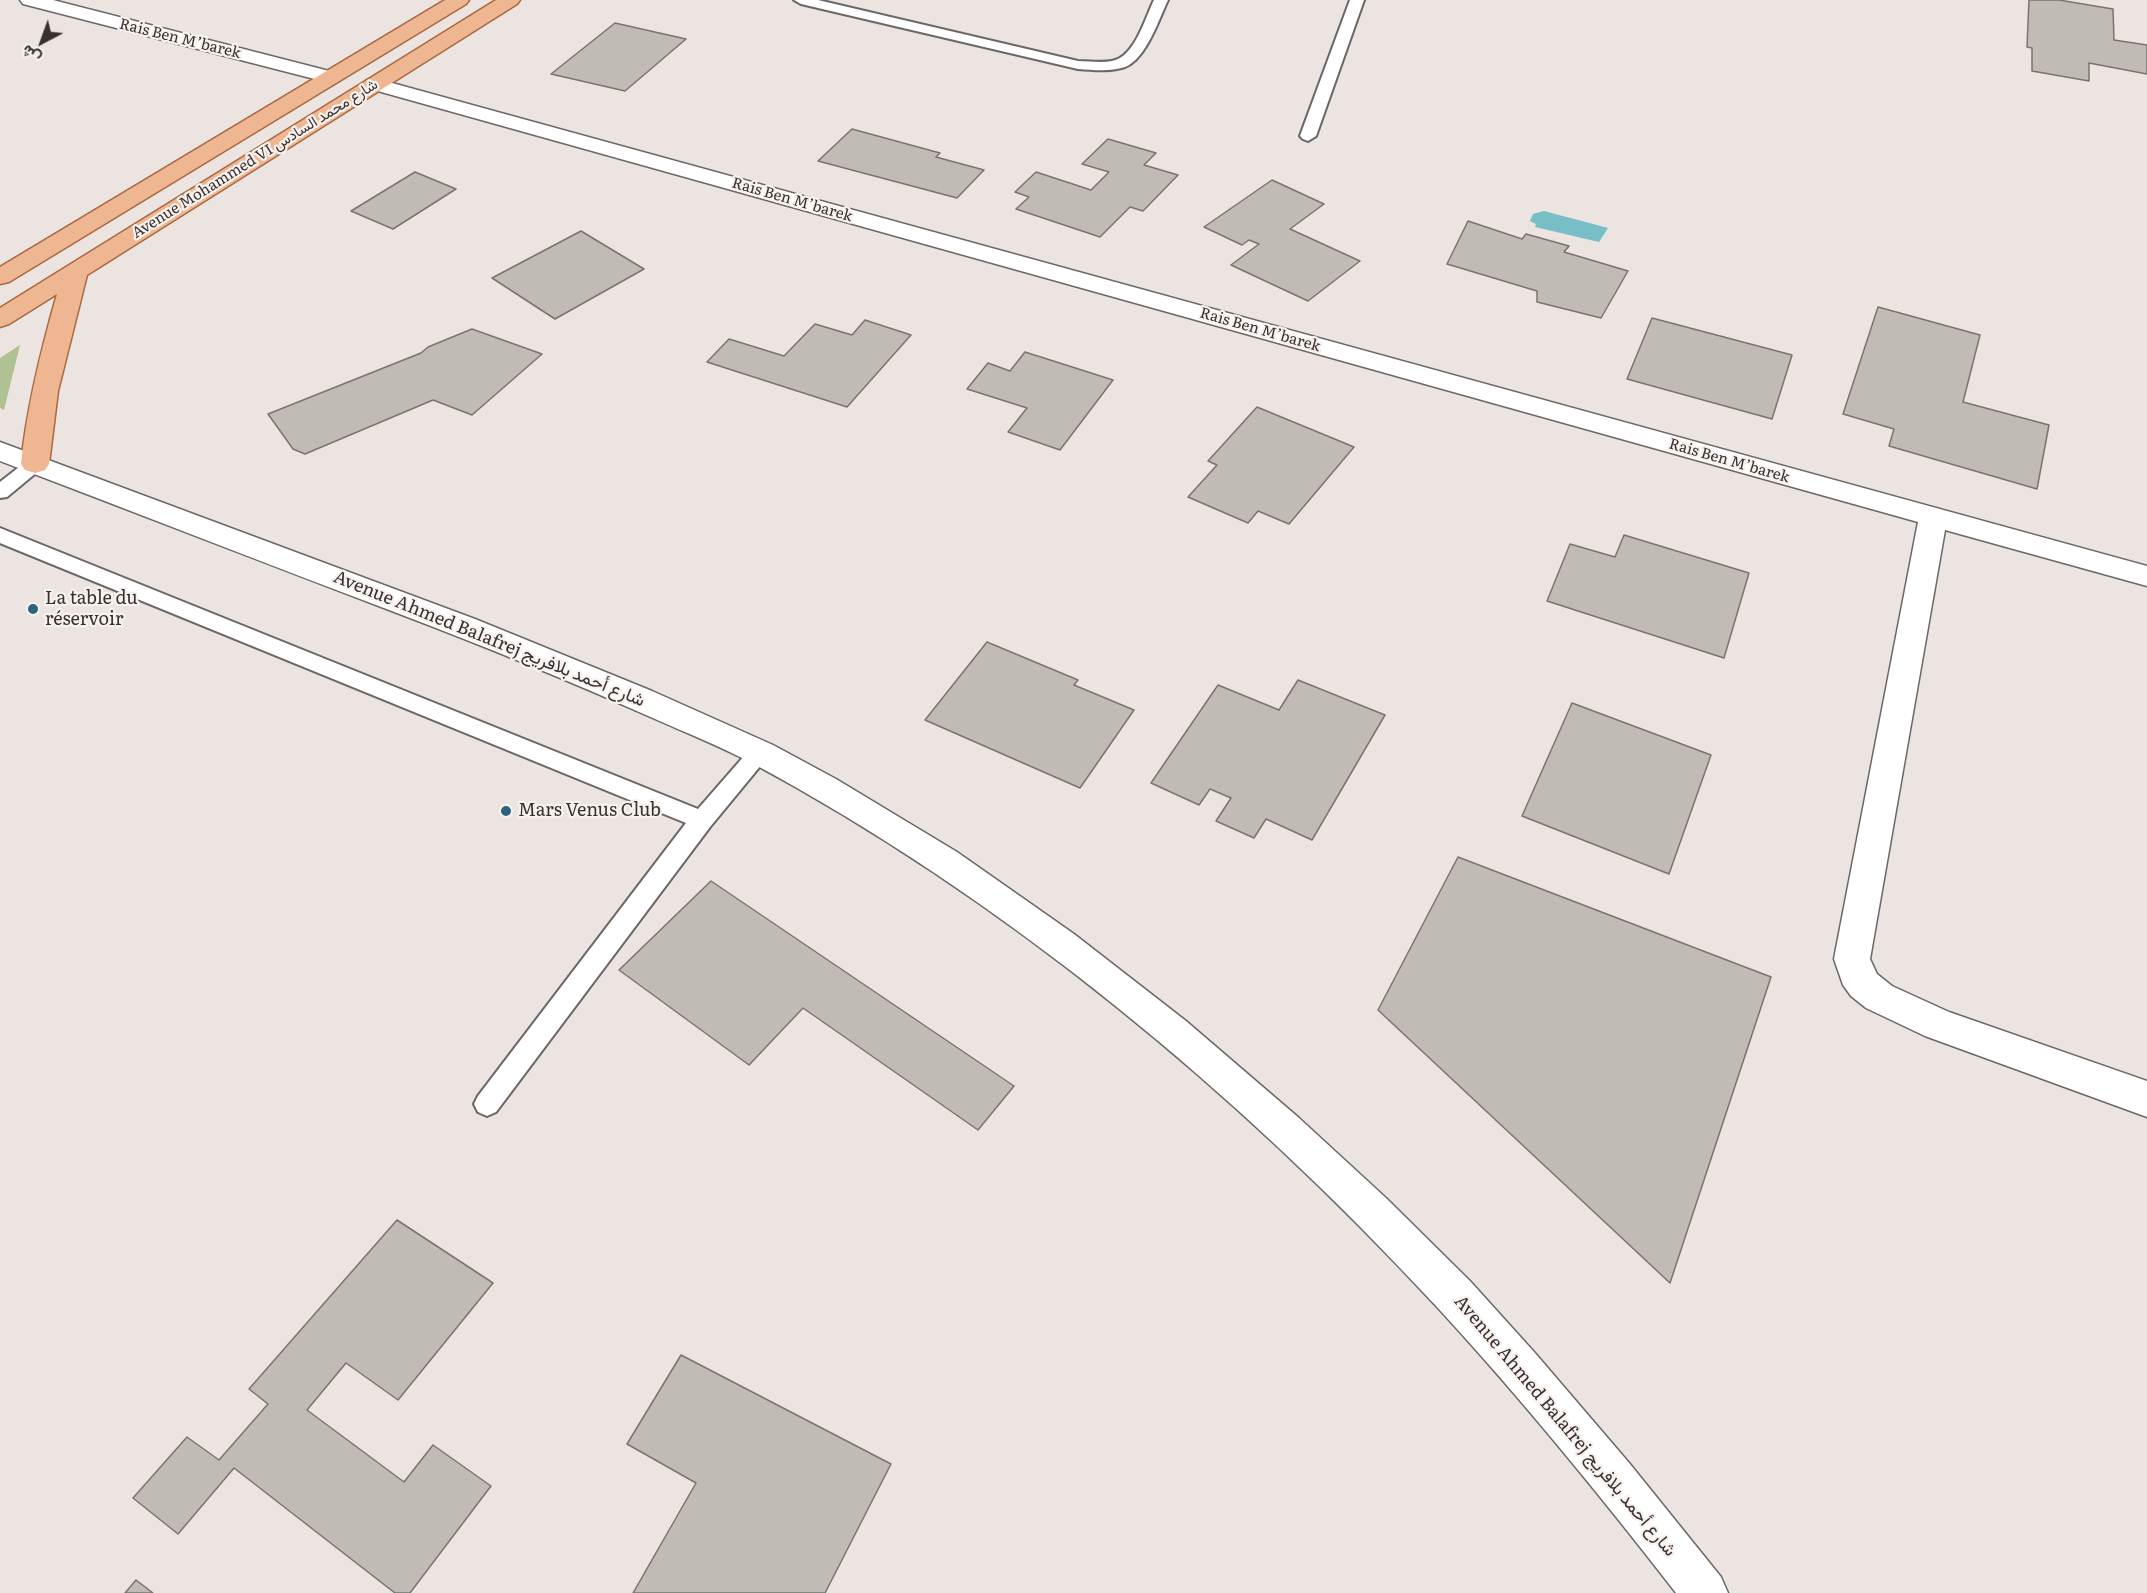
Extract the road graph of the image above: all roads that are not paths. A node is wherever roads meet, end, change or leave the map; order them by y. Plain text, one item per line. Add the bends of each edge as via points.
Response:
1 (30, 0) edge
2 (459, 0) edge
3 (510, 0) edge
4 (801, 0) edge
5 (1161, 0) edge
6 (1357, 0) edge
7 (330, 77) junction
8 (374, 84) junction
9 (1308, 136) dead end
10 (76, 272) junction
11 (0, 277) edge
12 (0, 319) edge
13 (0, 452) edge
14 (35, 464) junction
15 (0, 492) edge
16 (1932, 518) junction
17 (0, 535) edge
18 (2147, 576) edge
19 (760, 753) junction
20 (702, 820) junction
21 (2147, 1099) edge
22 (488, 1104) dead end
23 (1705, 1593) edge

1 - 7 street, Rais Ben M’barek
2 - 7 main road, Avenue Mohammed VI شارع محمد السادس
3 - 8 main road, Avenue Mohammed VI شارع محمد السادس
4 - 5 lane via 1078,65 1104,66 1125,62 1135,51
6 - 9 lane
7 - 11 main road, Avenue Mohammed VI شارع محمد السادس
8 - 10 main road, Avenue Mohammed VI شارع محمد السادس
8 - 16 street, Rais Ben M’barek
10 - 12 main road, Avenue Mohammed VI شارع محمد السادس
10 - 14 main road via 41,404
13 - 14 street, Avenue Ahmed Balafrej شارع أحمد بلافريج
14 - 15 lane
14 - 19 street, Avenue Ahmed Balafrej شارع أحمد بلافريج via 573,669
16 - 18 street, Rais Ben M’barek
16 - 21 street via 1852,959 1856,974 1879,997 1938,1024
17 - 20 lane
19 - 20 lane
19 - 23 street, Avenue Ahmed Balafrej شارع أحمد بلافريج via 915,844 1009,906 1183,1040 1274,1119 1368,1206 1453,1294 1548,1400
20 - 22 lane

